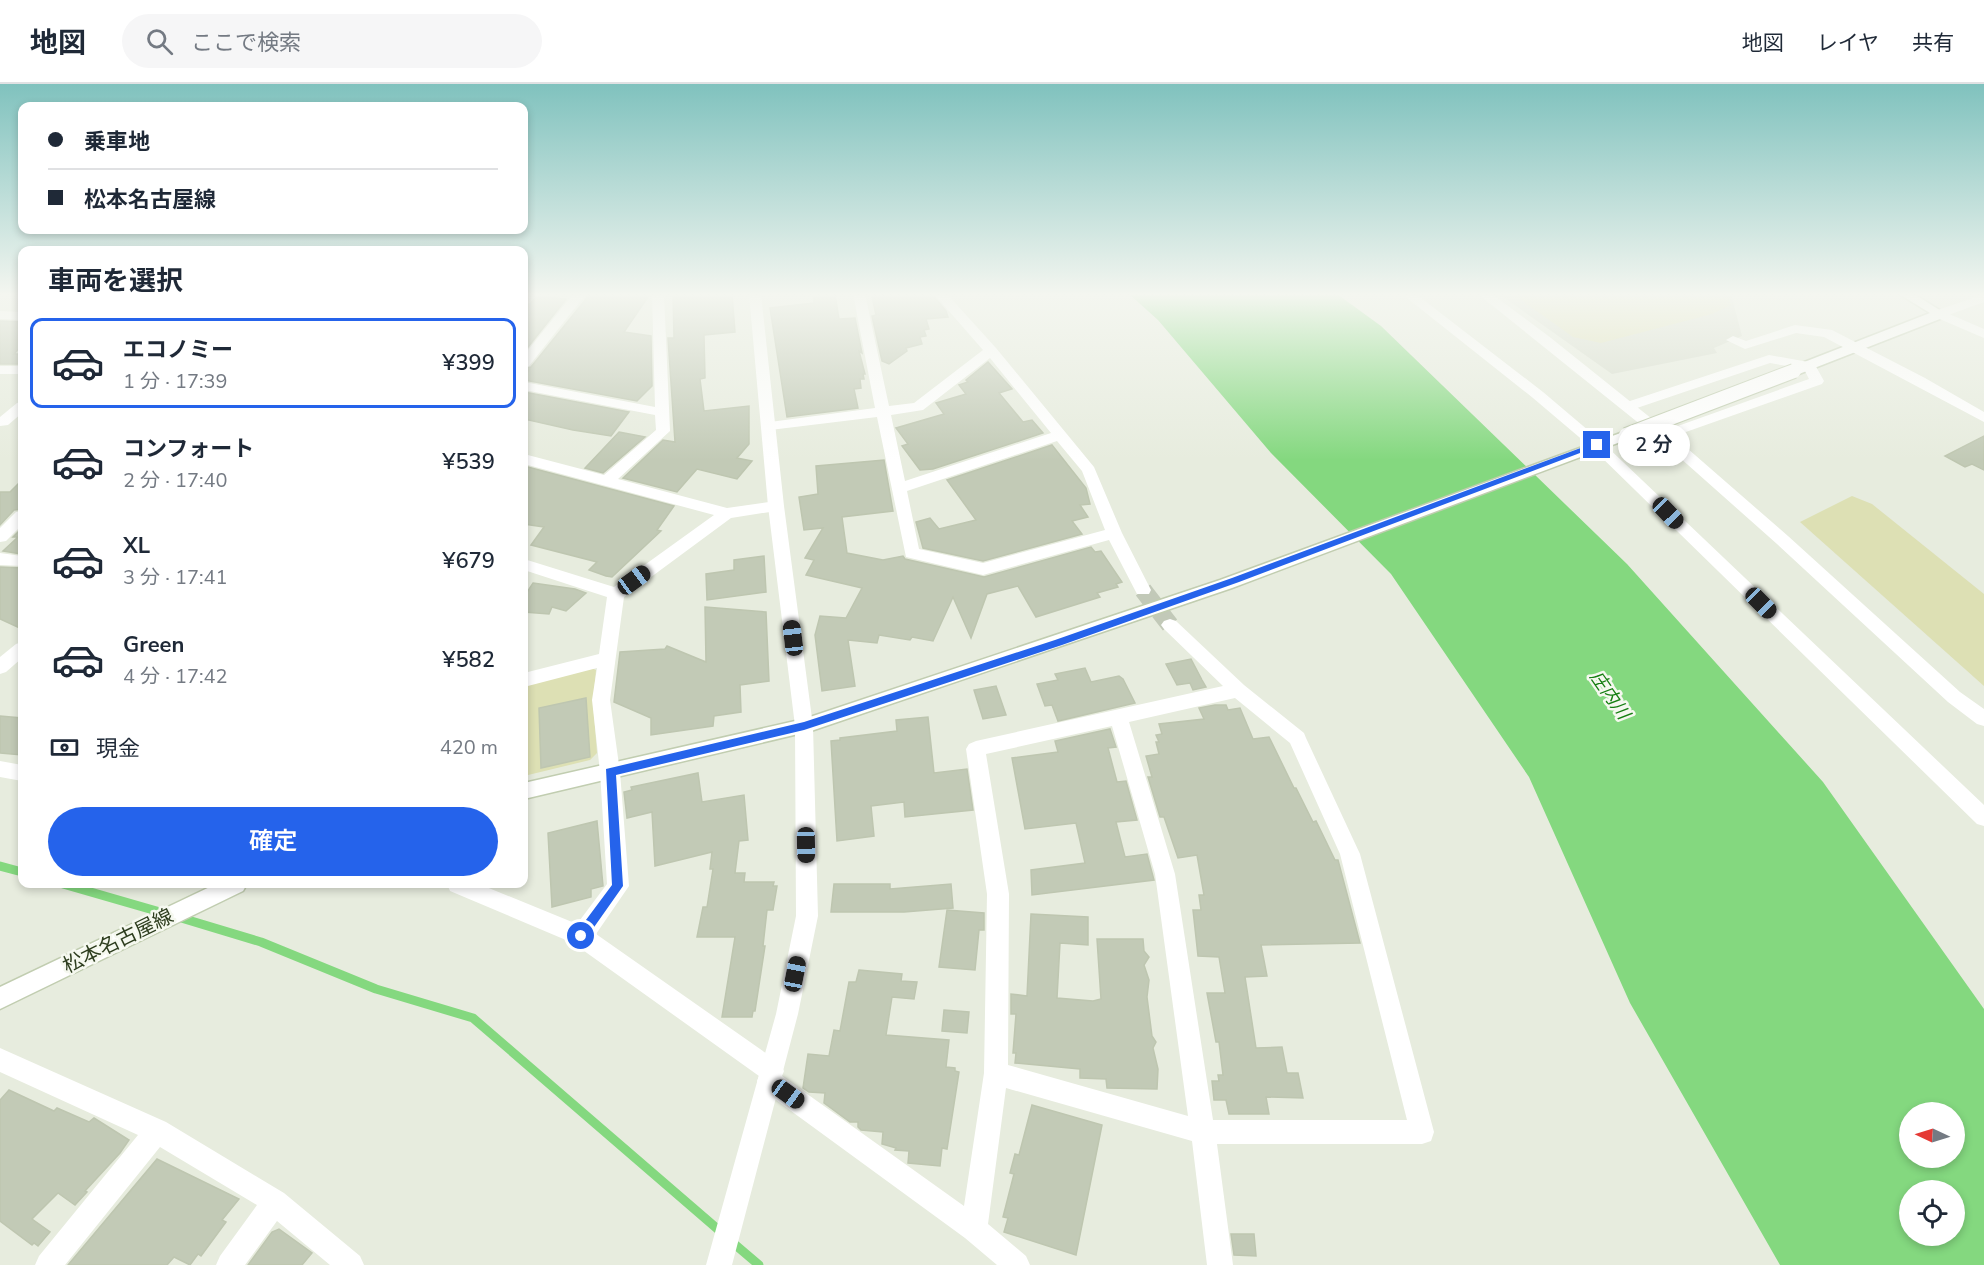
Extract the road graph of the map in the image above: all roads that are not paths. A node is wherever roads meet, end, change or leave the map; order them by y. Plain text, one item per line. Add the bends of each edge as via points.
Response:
1 (659, 349) edge
2 (761, 349) edge
3 (871, 349) edge
4 (1479, 349) edge
5 (1558, 349) edge
6 (1853, 349) edge
7 (1858, 349) edge
8 (991, 351) joint
9 (1809, 366) junction
10 (0, 370) edge
11 (18, 370) edge
12 (528, 388) edge
13 (1629, 406) junction
14 (18, 409) edge
15 (661, 412) junction
16 (883, 412) junction
17 (1984, 418) edge
18 (1, 422) edge
19 (18, 425) edge
20 (770, 426) junction
21 (1061, 435) junction
22 (1666, 435) junction
23 (1597, 445) junction
24 (528, 460) edge
25 (608, 480) junction
26 (899, 488) junction
27 (776, 506) junction
28 (727, 513) junction
29 (18, 520) edge
30 (1114, 533) junction
31 (0, 537) edge
32 (0, 559) edge
33 (18, 561) edge
34 (528, 565) edge
35 (1143, 590) tunnel mouth
36 (616, 594) junction
37 (1170, 626) tunnel mouth
38 (18, 652) edge
39 (606, 659) junction
40 (0, 667) edge
41 (528, 679) edge
42 (1238, 690) junction
43 (1118, 716) junction
44 (1984, 719) edge
45 (804, 726) junction
46 (0, 769) edge
47 (18, 772) edge
48 (610, 772) junction
49 (528, 790) edge
50 (1984, 818) edge
51 (228, 888) edge
52 (467, 888) edge
53 (581, 936) junction
54 (9, 993) edge
55 (0, 1060) edge
56 (996, 1073) junction
57 (770, 1076) junction
58 (157, 1131) junction
59 (1203, 1132) junction
60 (275, 1202) junction
61 (974, 1229) junction
62 (48, 1265) edge
63 (229, 1265) edge
64 (351, 1265) edge
65 (719, 1265) edge
66 (1017, 1265) edge
67 (1220, 1265) edge

1 - 15 street
2 - 20 street
3 - 16 street
4 - 23 street
5 - 13 street
6 - 9 street
7 - 17 street
8 - 16 street via 918,407
8 - 21 street
9 - 13 street via 1769,359
9 - 22 street via 1817,381
9 - 23 street, bridge
10 - 11 street
12 - 15 street
13 - 22 street
14 - 18 street
15 - 25 street via 663,431
16 - 20 street
16 - 26 street
18 - 19 street
20 - 27 street
21 - 26 street
21 - 30 street via 1089,470
22 - 44 street via 1954,697
23 - 45 street via 1236,580
23 - 50 street
24 - 25 street
25 - 28 street
26 - 30 street via 912,554 983,569
27 - 28 street
27 - 45 street
28 - 36 street
29 - 31 street
30 - 35 street
32 - 33 street
34 - 36 street
36 - 39 street
37 - 42 street
38 - 40 street
39 - 41 street
39 - 48 street via 601,700
42 - 43 street
42 - 59 street via 1297,738 1350,854 1422,1132
43 - 56 street via 976,749 998,894
43 - 59 street via 1166,874
45 - 48 street
45 - 57 street via 807,916
46 - 47 street
48 - 49 street
48 - 53 street via 618,886
51 - 54 street, 松本名古屋線
52 - 53 street
53 - 57 street
55 - 58 street
56 - 59 street
56 - 61 street
57 - 61 street
57 - 65 street
58 - 60 street
58 - 62 street
59 - 67 street
60 - 63 street
60 - 64 street
61 - 66 street

